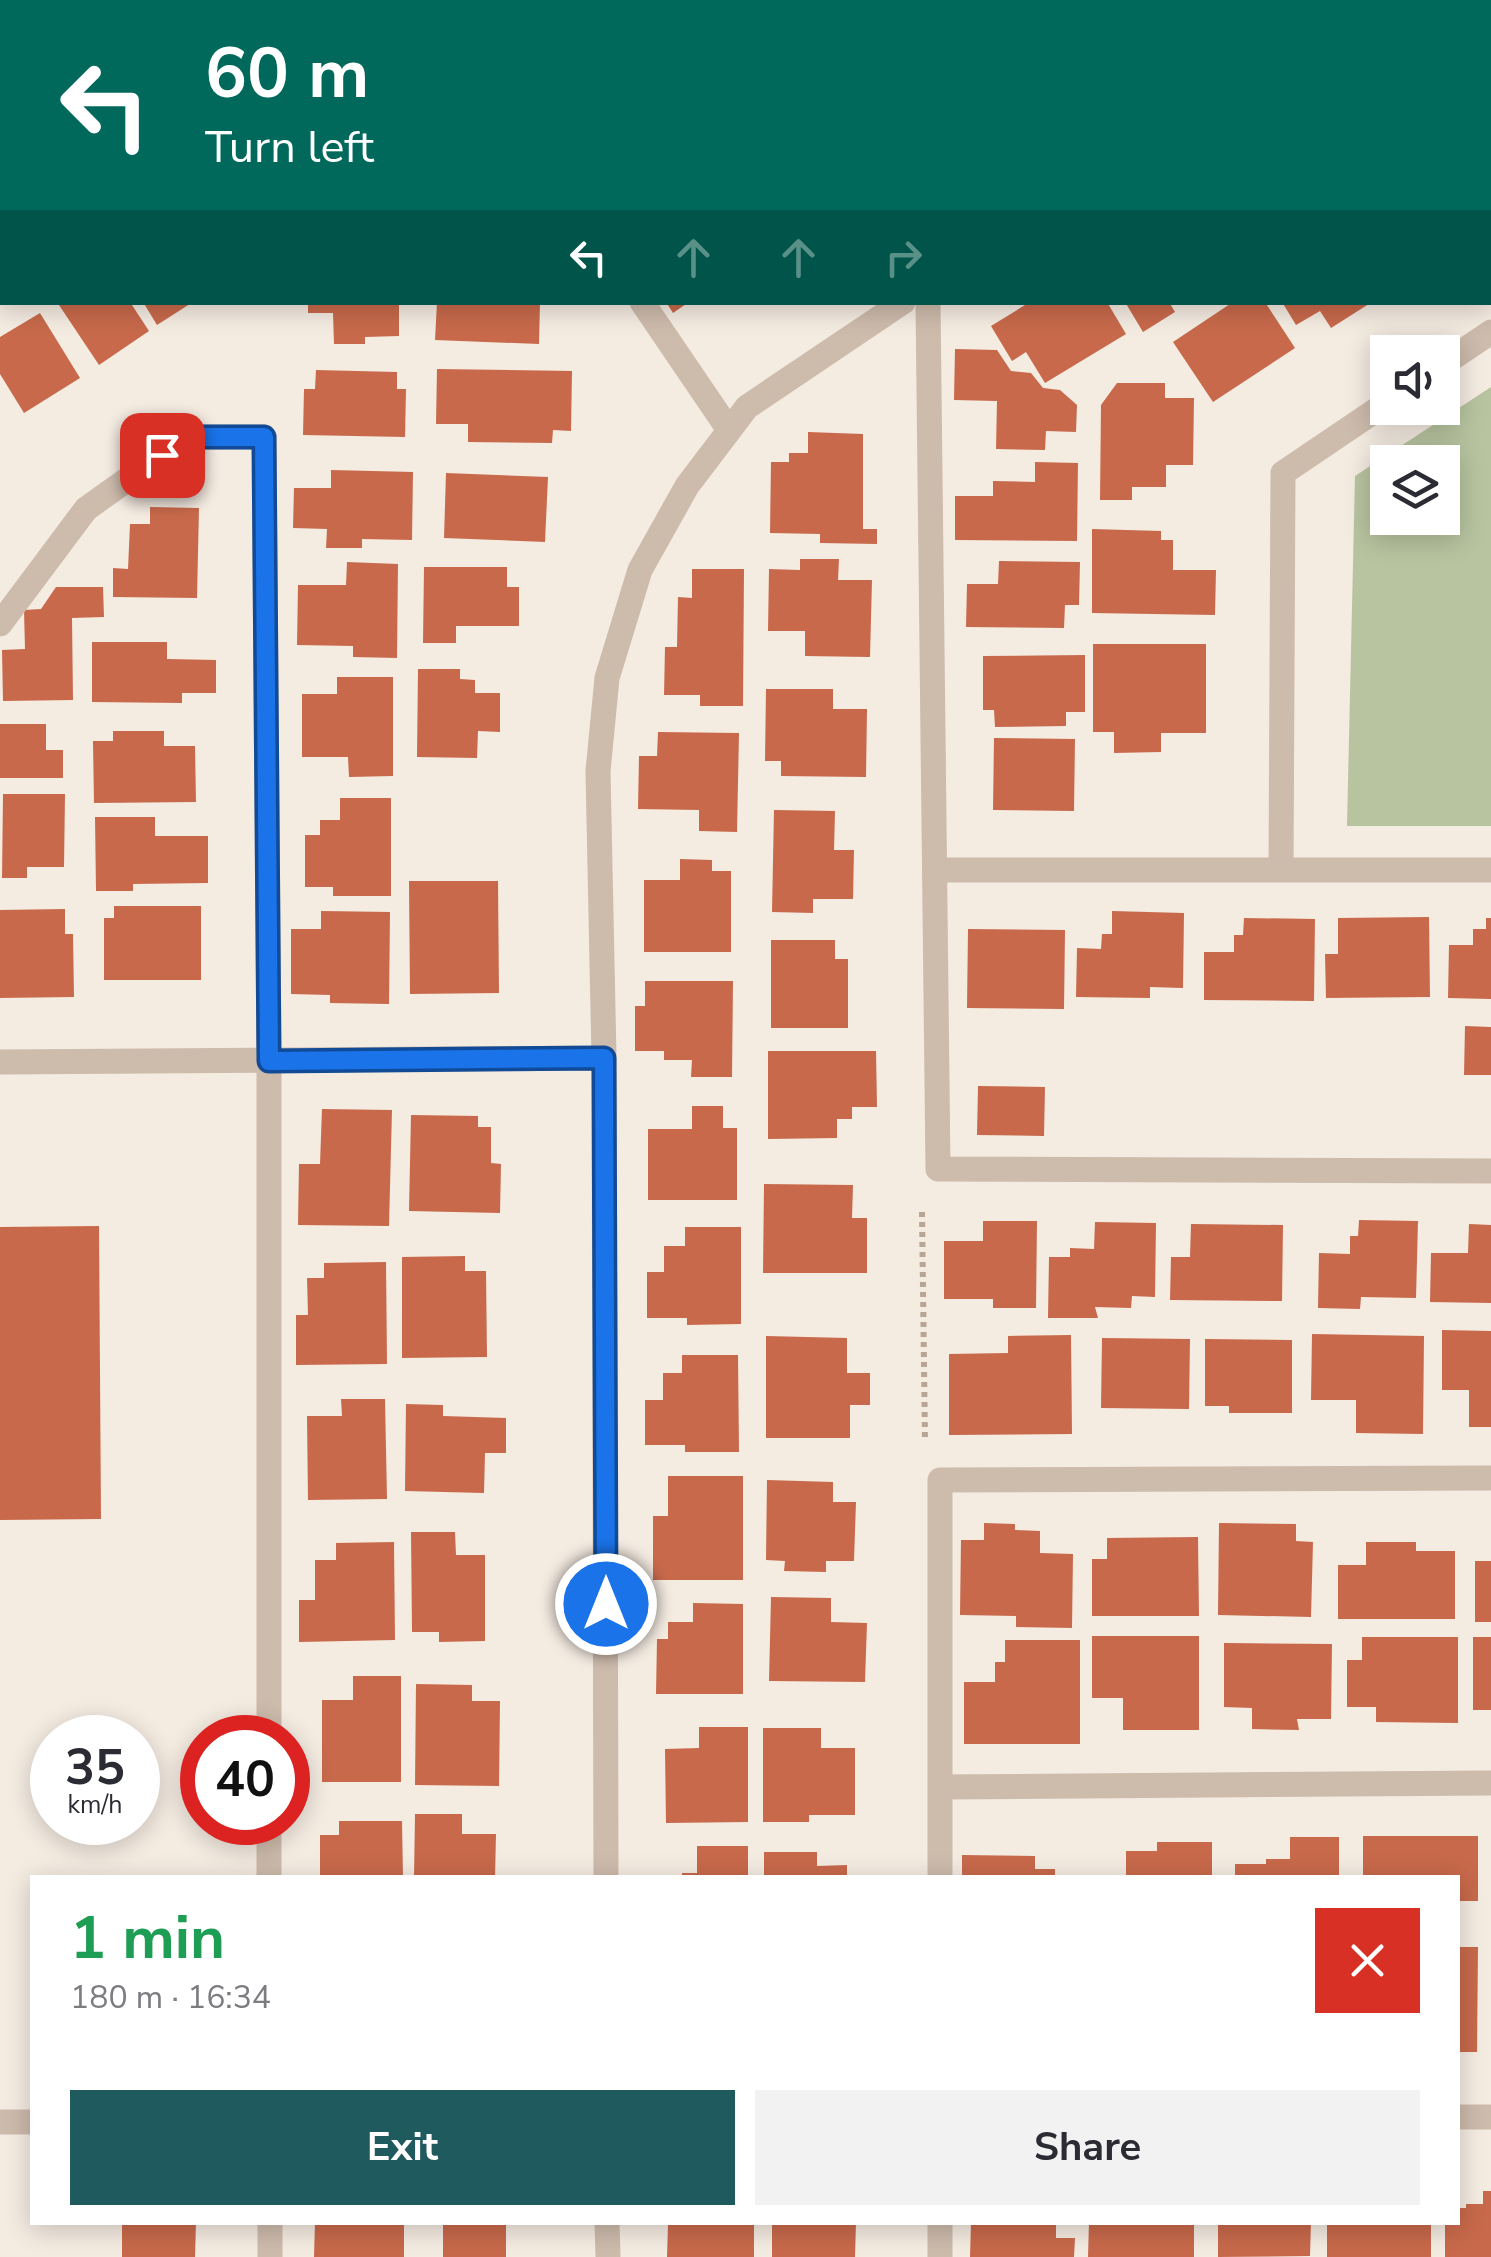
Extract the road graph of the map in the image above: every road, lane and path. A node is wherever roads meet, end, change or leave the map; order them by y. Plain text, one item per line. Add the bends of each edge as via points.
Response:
1 (644, 305) edge
2 (899, 305) edge
3 (928, 305) edge
4 (1491, 332) edge
5 (1460, 353) edge
6 (1370, 414) edge
7 (729, 430) junction
8 (0, 624) edge
9 (935, 870) junction
10 (1280, 870) junction
11 (1491, 870) edge
12 (604, 1058) junction
13 (269, 1061) junction
14 (0, 1062) edge
15 (938, 1169) junction
16 (1491, 1171) edge
17 (1491, 1478) edge
18 (940, 1480) junction
19 (269, 1715) edge
20 (1491, 1782) edge
21 (940, 1787) junction
22 (269, 1845) edge
23 (269, 1875) edge
24 (606, 1875) edge
25 (940, 1875) edge
26 (1460, 2117) edge
27 (1491, 2117) edge
28 (0, 2122) edge
29 (30, 2122) edge
30 (270, 2225) edge
31 (608, 2225) edge
32 (940, 2225) edge
33 (270, 2257) edge
34 (608, 2257) edge
35 (940, 2257) edge

1 - 7 street
2 - 7 street via 747,408
3 - 9 street
4 - 5 street
6 - 10 street via 1283,473
7 - 12 street via 687,486 640,570 607,678 598,770
8 - 13 street via 86,510 172,447 187,437 264,437
9 - 10 street
9 - 15 street
10 - 11 street
12 - 13 street
12 - 24 street
13 - 14 street
13 - 19 street
15 - 16 street
15 - 18 path via 922,1212 925,1446
17 - 18 street
18 - 21 street
20 - 21 street
21 - 25 street
22 - 23 street
26 - 27 street
28 - 29 street
30 - 33 street
31 - 34 street
32 - 35 street

